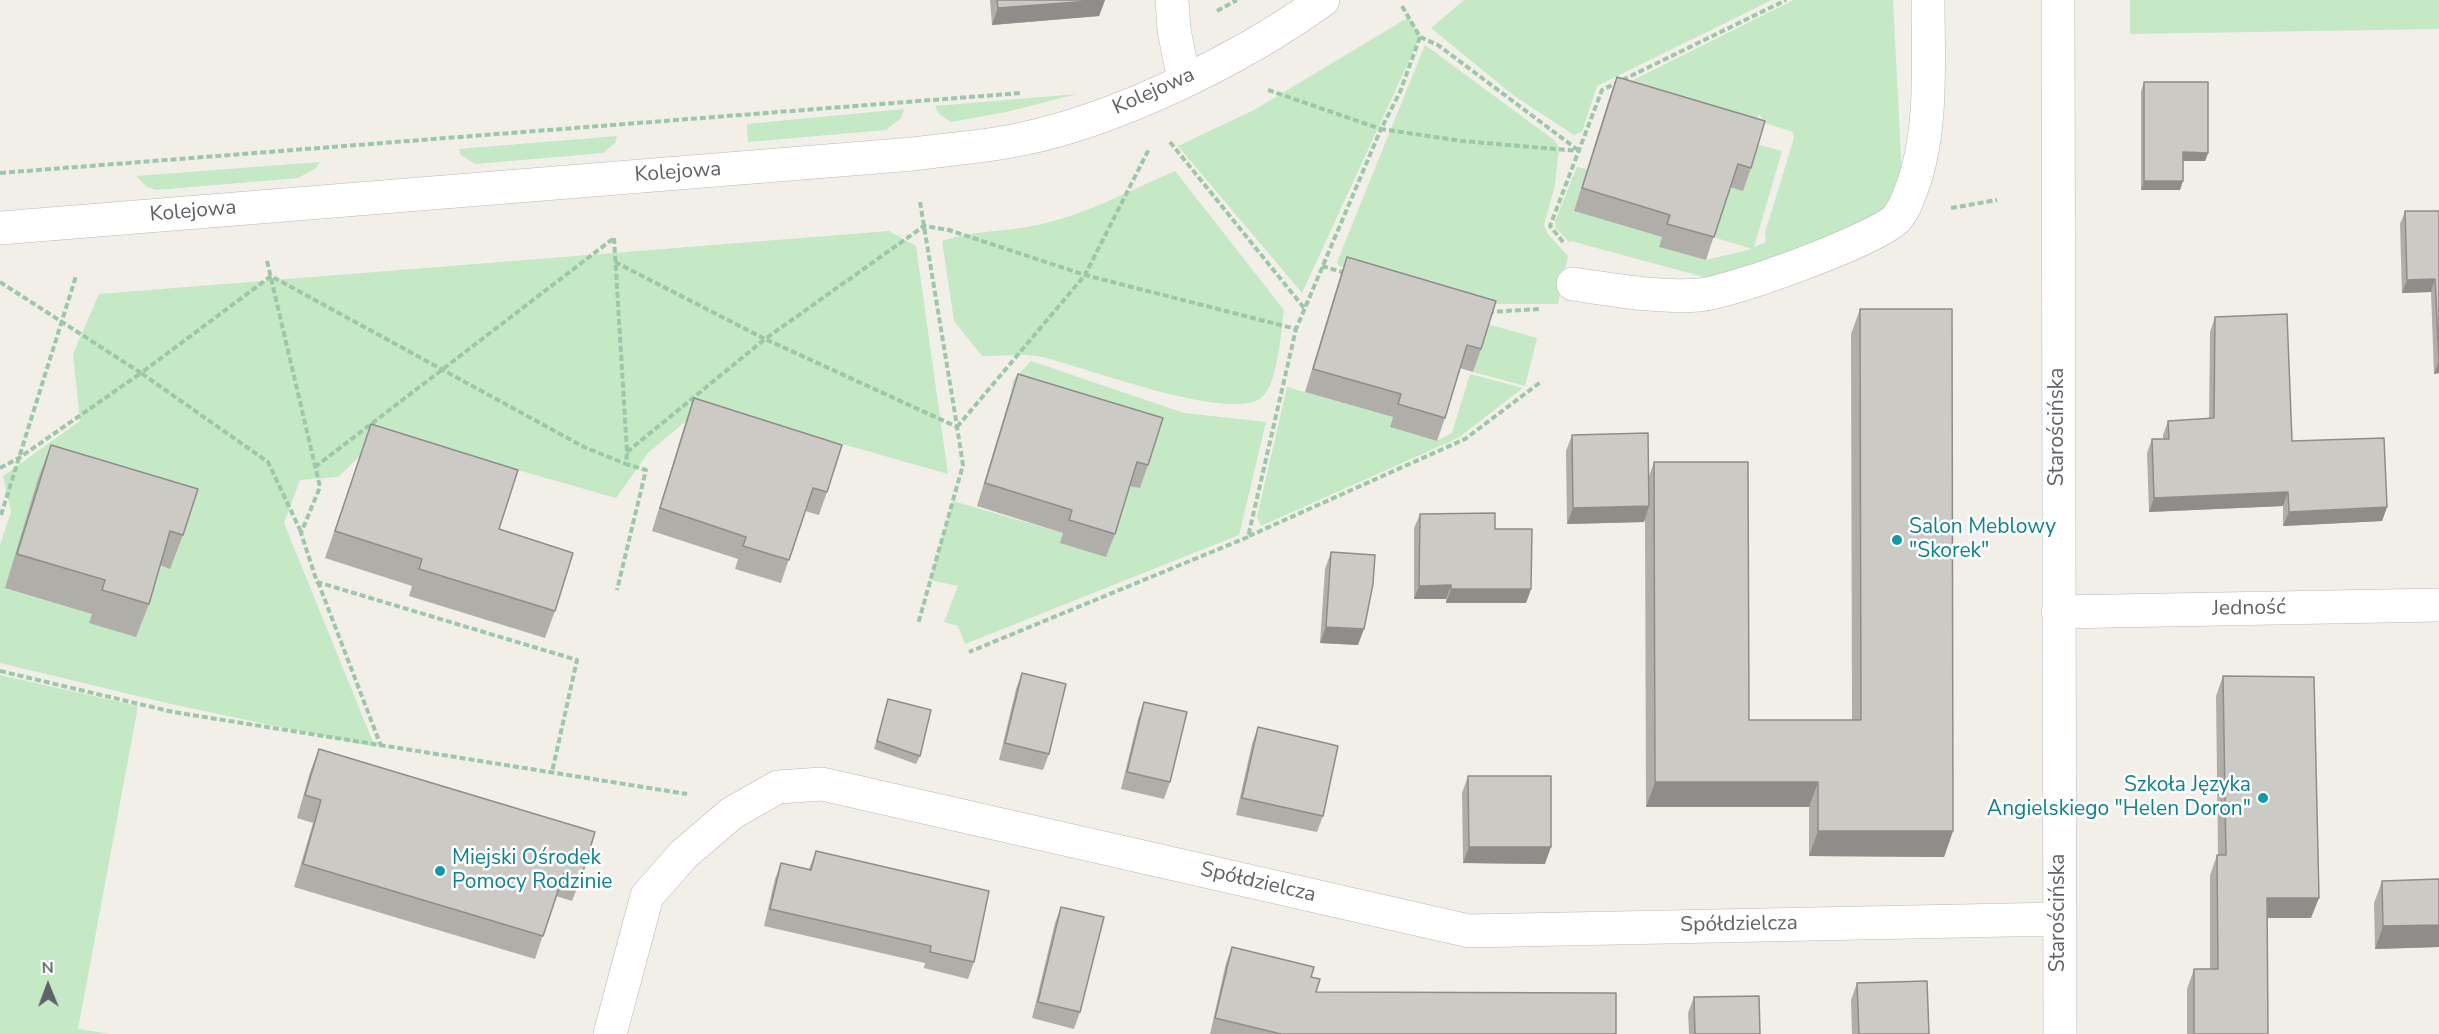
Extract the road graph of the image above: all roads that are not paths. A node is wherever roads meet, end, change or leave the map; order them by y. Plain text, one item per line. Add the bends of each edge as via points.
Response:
1 (1172, 0) edge
2 (1323, 0) edge
3 (1928, 0) edge
4 (2058, 0) edge
5 (1184, 80) junction
6 (0, 228) edge
7 (1573, 284) dead end
8 (2439, 605) edge
9 (2058, 612) junction
10 (2059, 920) junction
11 (610, 1034) edge
12 (2060, 1034) edge

1 - 5 street
2 - 5 street, Kolejowa via 1285,28
3 - 7 street via 1921,156 1908,198 1897,218 1838,249 1749,283 1702,295 1663,296
4 - 9 street, Starościńska
5 - 6 street, Kolejowa via 1116,111 1022,139 913,154
8 - 9 street, Jedność
9 - 10 street, Starościńska
10 - 11 street, Spółdzielcza via 1468,931 822,784 789,786 778,787 732,813 684,854 647,896
10 - 12 street, Starościńska

